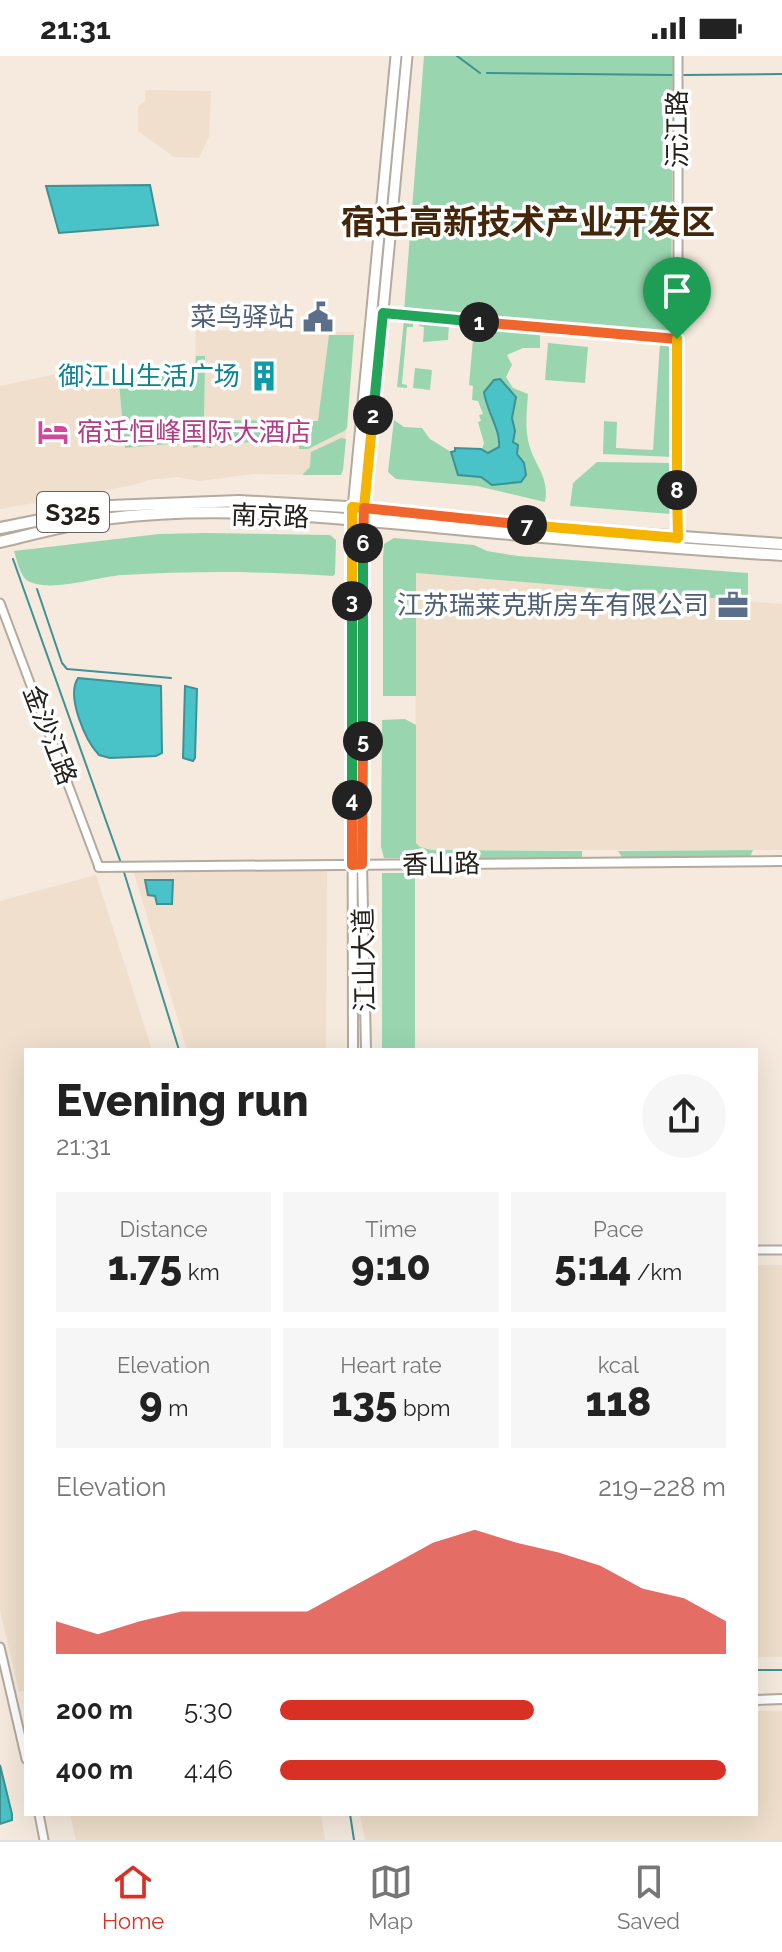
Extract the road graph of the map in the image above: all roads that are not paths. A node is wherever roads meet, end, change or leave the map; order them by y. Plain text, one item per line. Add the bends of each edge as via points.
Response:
1 (396, 56) edge
2 (407, 56) edge
3 (678, 56) edge
4 (383, 313) junction
5 (677, 339) junction
6 (352, 507) junction
7 (364, 508) junction
8 (357, 520) junction
9 (0, 528) edge
10 (678, 538) junction
11 (0, 542) edge
12 (782, 544) edge
13 (782, 555) edge
14 (0, 603) edge
15 (782, 861) edge
16 (362, 864) junction
17 (352, 865) junction
18 (99, 867) joint
19 (353, 1048) edge
20 (366, 1048) edge
21 (758, 1250) edge
22 (782, 1250) edge
23 (0, 1647) edge
24 (782, 1699) edge
25 (758, 1700) edge
26 (24, 1750) edge
27 (39, 1816) edge
28 (44, 1840) edge

1 - 6 main road, 江山大道
2 - 4 main road, 江山大道
3 - 5 street, 沅江路
4 - 5 street
4 - 7 main road, 江山大道
5 - 10 street, 沅江路
6 - 7 main road, 南京路 / S325
6 - 8 main road, 江山大道
6 - 9 main road, 南京路 / S325 via 147,503
7 - 8 main road, 江山大道
7 - 10 main road, 南京路 / S325
8 - 11 main road, 南京路 / S325 via 146,515
8 - 13 main road, 南京路 / S325
8 - 16 street, 江山大道
8 - 17 street, 江山大道
10 - 12 main road, 南京路 / S325
14 - 18 street, 金沙江路
15 - 16 street, 香山路
16 - 17 street, 香山路
16 - 20 street, 江山大道
17 - 18 street, 香山路
17 - 19 street, 江山大道
21 - 22 street
23 - 26 street
24 - 25 street
27 - 28 street

